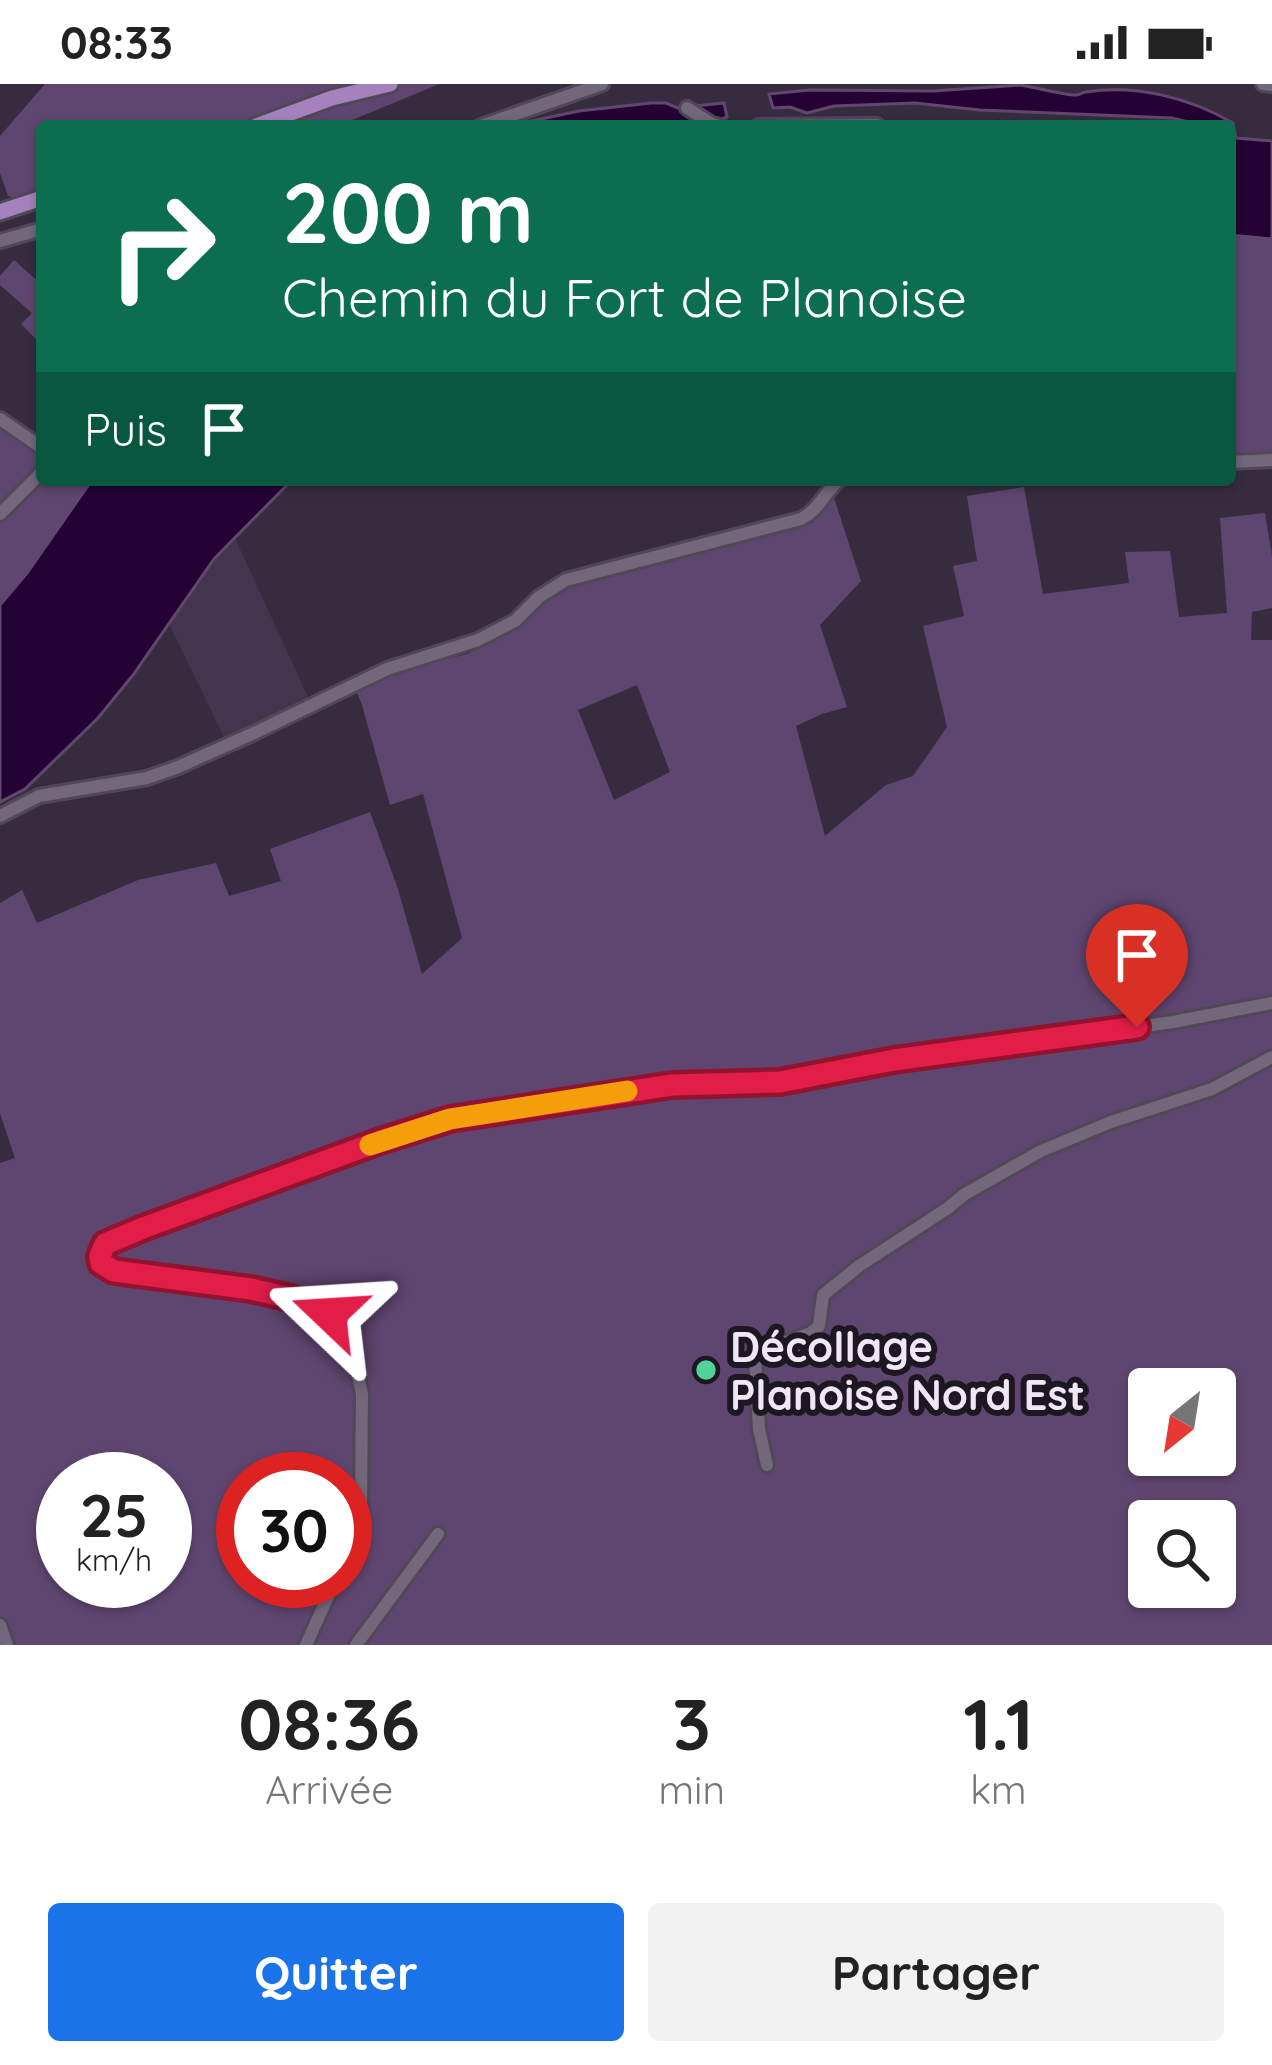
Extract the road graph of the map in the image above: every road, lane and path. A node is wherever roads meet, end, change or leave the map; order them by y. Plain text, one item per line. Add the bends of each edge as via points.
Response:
1 (390, 84) edge
2 (602, 84) edge
3 (1263, 84) edge
4 (1272, 85) edge
5 (687, 108) dead end
6 (272, 120) edge
7 (499, 120) edge
8 (707, 120) edge
9 (36, 200) edge
10 (0, 212) edge
11 (36, 231) edge
12 (0, 241) edge
13 (0, 419) edge
14 (36, 444) edge
15 (1272, 460) edge
16 (1236, 462) edge
17 (36, 478) edge
18 (834, 486) edge
19 (0, 514) edge
20 (0, 816) edge
21 (1272, 1003) edge
22 (1272, 1057) edge
23 (361, 1452) edge
24 (767, 1465) dead end
25 (438, 1534) dead end
26 (323, 1608) edge
27 (0, 1625) edge
28 (7, 1645) edge
29 (306, 1645) edge
30 (356, 1645) edge

1 - 6 main road
2 - 7 street
3 - 4 street
5 - 8 street
9 - 10 main road
11 - 12 street
13 - 14 street
15 - 16 street
17 - 19 street
18 - 20 street via 801,519 566,580 478,640 386,669 178,767 39,796
21 - 23 street via 780,1082 655,1087 450,1119 105,1244 101,1263 114,1271 251,1289 329,1314 352,1349
22 - 24 street via 1212,1089 1041,1151 859,1265 823,1295 819,1326 755,1358
25 - 30 street
26 - 29 street
27 - 28 street

